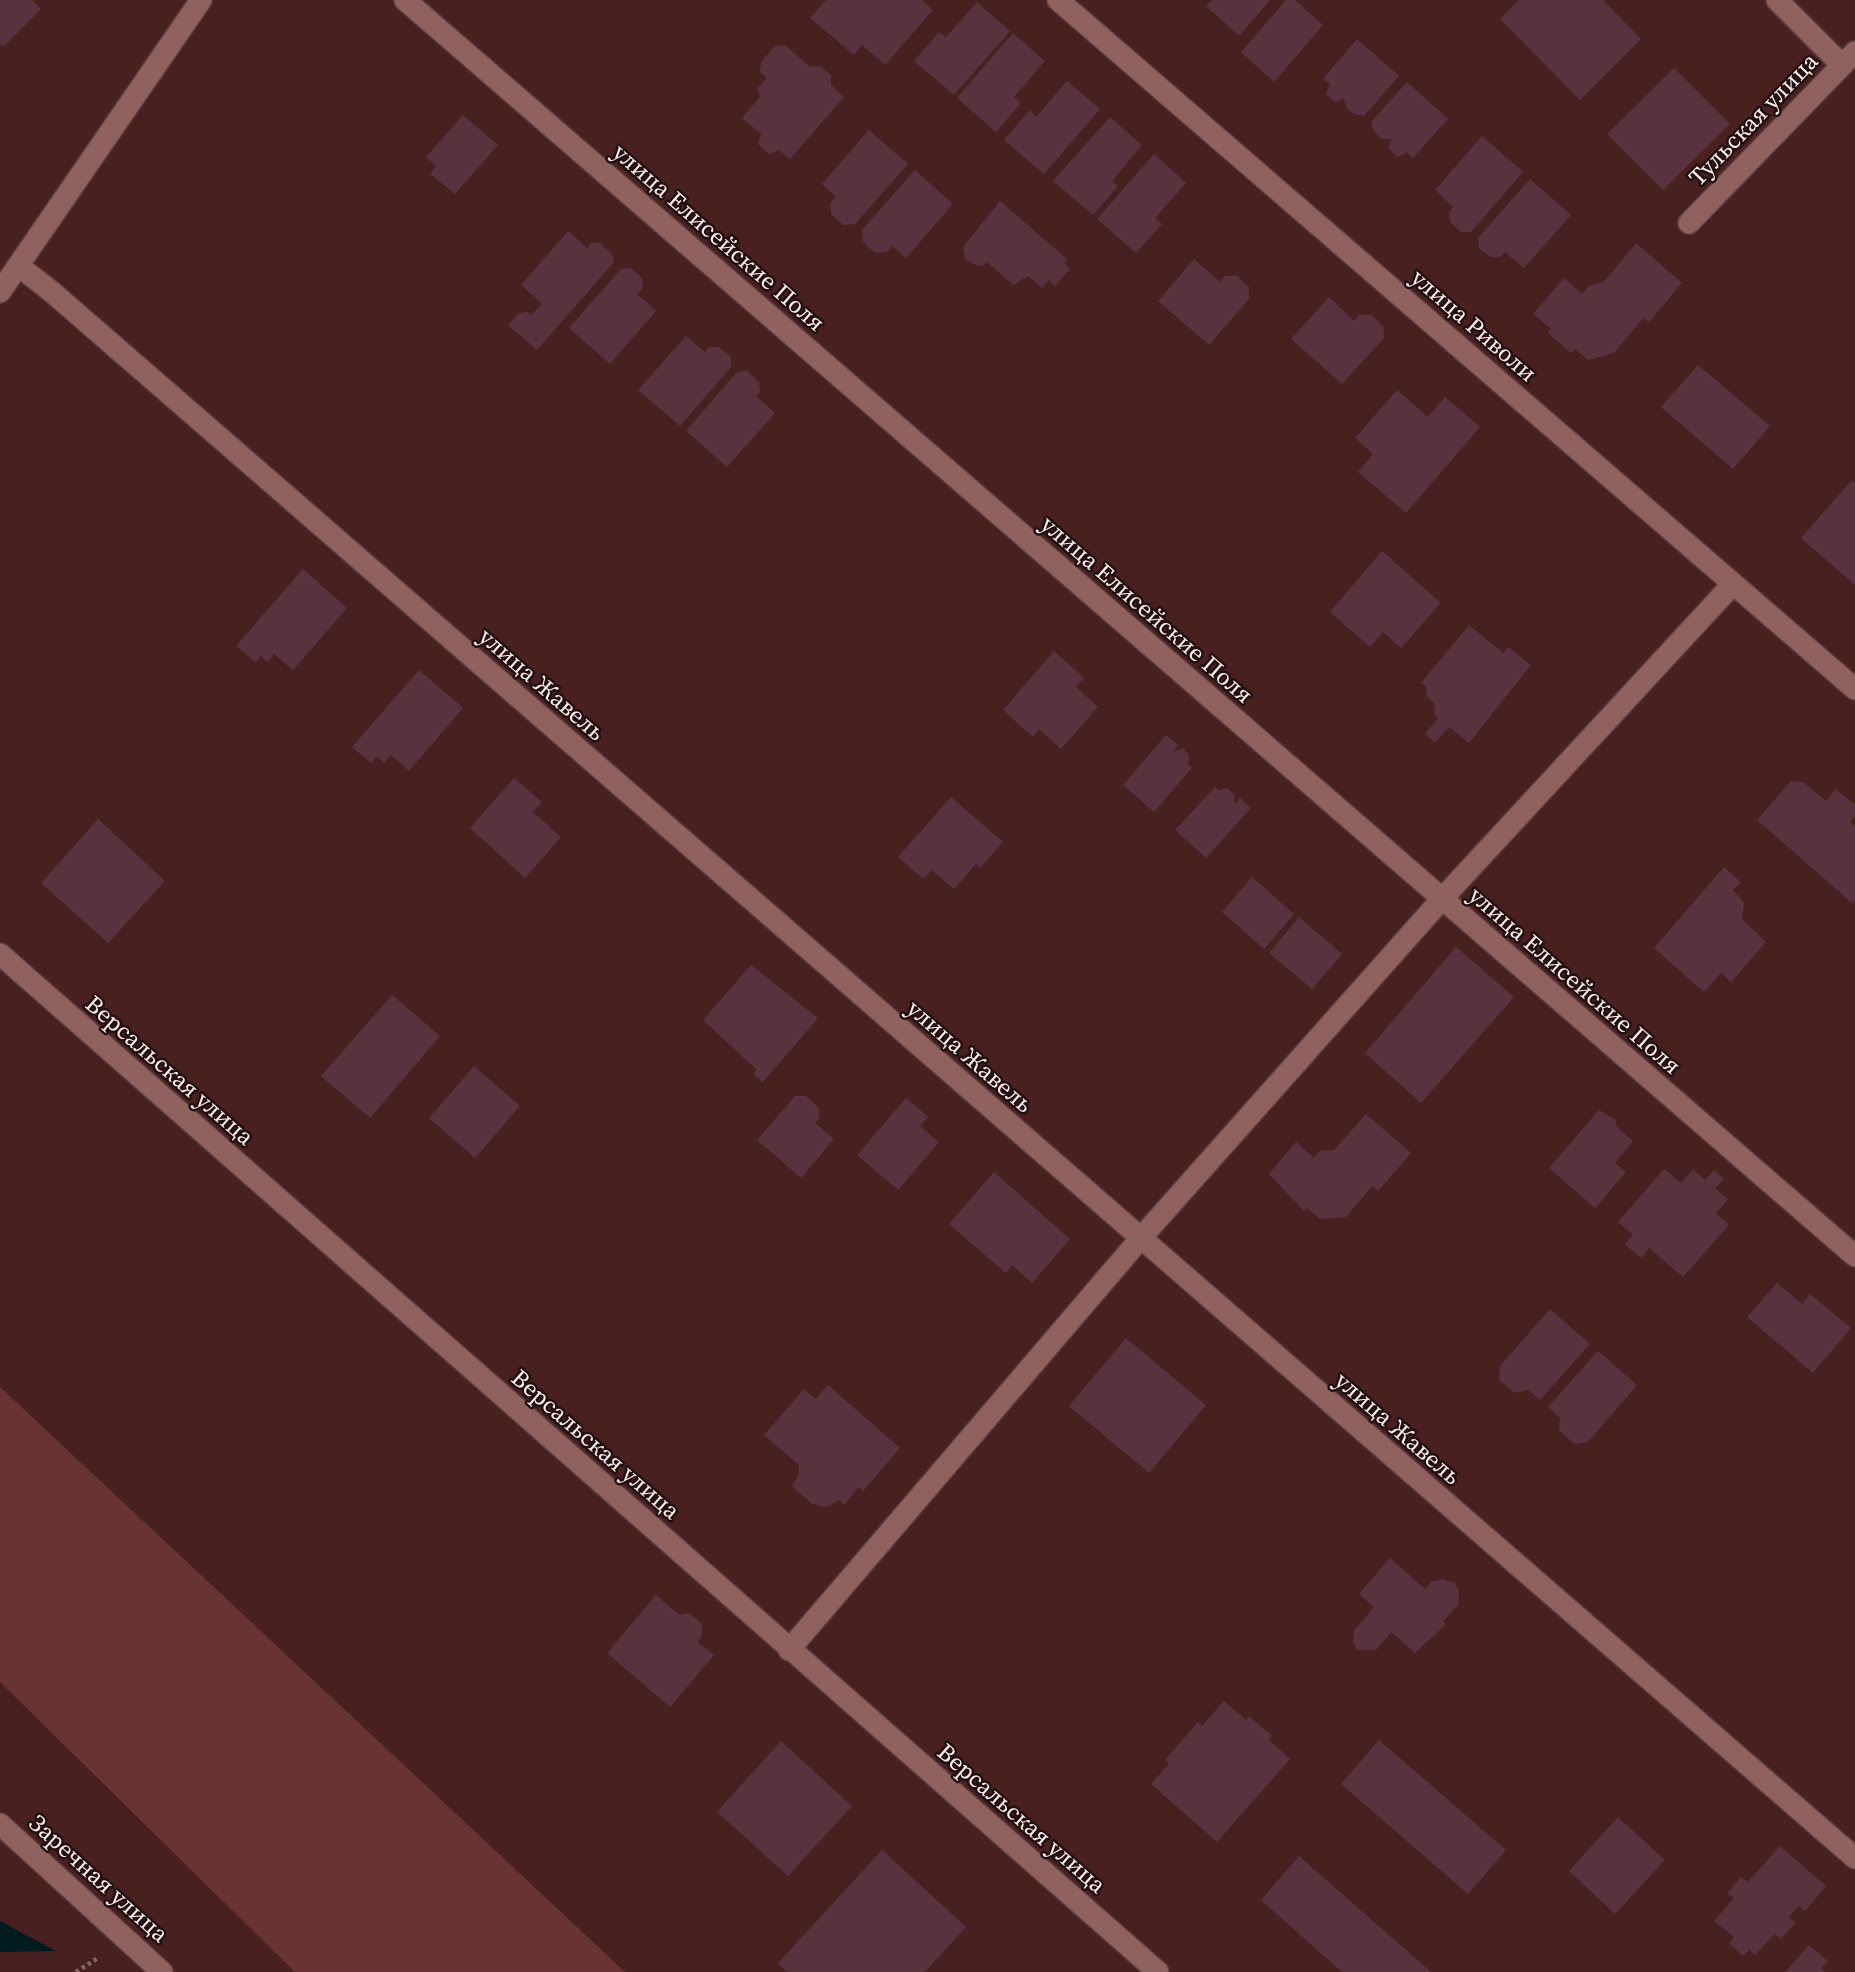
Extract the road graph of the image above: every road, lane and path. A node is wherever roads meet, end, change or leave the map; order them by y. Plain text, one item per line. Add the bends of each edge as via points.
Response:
1 (201, 0) edge
2 (405, 0) edge
3 (1058, 0) edge
4 (1777, 0) edge
5 (1849, 58) edge
6 (1689, 223) dead end
7 (20, 267) junction
8 (0, 292) edge
9 (1733, 584) junction
10 (1855, 689) edge
11 (1441, 900) junction
12 (0, 954) edge
13 (1140, 1239) junction
14 (1855, 1256) edge
15 (789, 1650) junction
16 (0, 1824) edge
17 (1855, 1858) edge
18 (162, 1972) edge
19 (1158, 1972) edge

1 - 7 street
2 - 11 street, улица Елисейские Поля
3 - 9 street, улица Риволи
4 - 5 street
5 - 6 street, Тульская улица
7 - 8 street
7 - 13 street, улица Жавель
9 - 10 street, улица Риволи
9 - 11 street
11 - 13 street
11 - 14 street, улица Елисейские Поля
12 - 15 street, Версальская улица
13 - 15 street
13 - 17 street, улица Жавель
15 - 19 street, Версальская улица
16 - 18 street, Заречная улица

